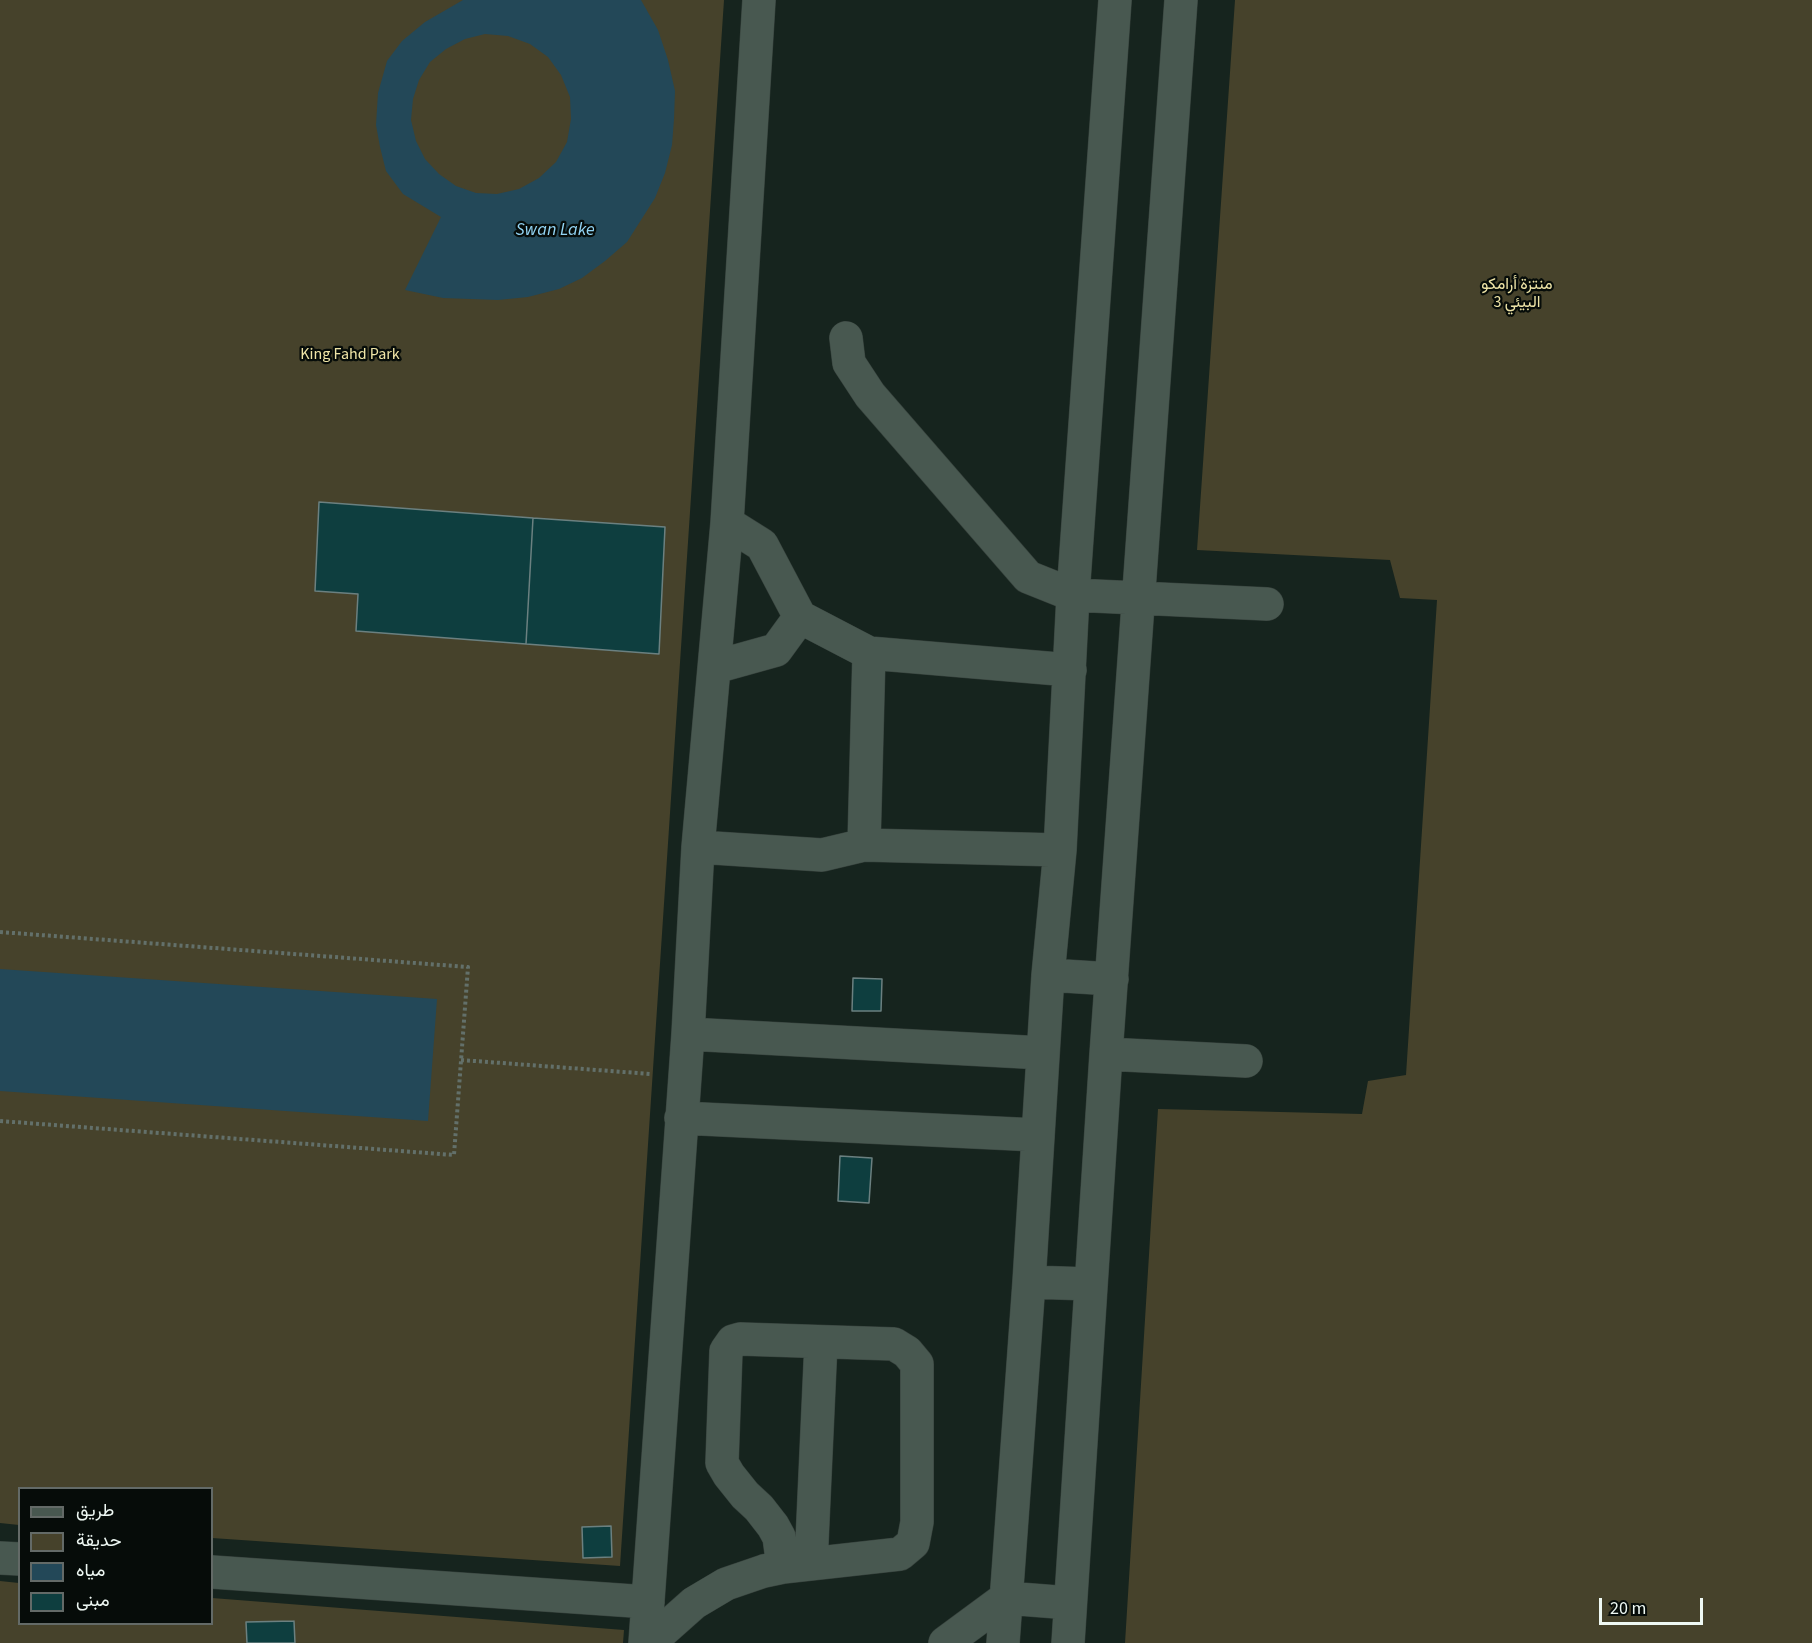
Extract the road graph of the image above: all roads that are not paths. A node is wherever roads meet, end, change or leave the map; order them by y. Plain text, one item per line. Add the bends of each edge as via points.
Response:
1 (759, 0) edge
2 (1114, 0) edge
3 (1181, 0) edge
4 (846, 338) dead end
5 (727, 524) junction
6 (1073, 595) junction
7 (1138, 599) junction
8 (1267, 604) dead end
9 (800, 617) junction
10 (869, 653) junction
11 (715, 668) junction
12 (1070, 670) junction
13 (864, 845) junction
14 (698, 848) junction
15 (1060, 850) junction
16 (1048, 975) junction
17 (1112, 980) junction
18 (688, 1034) junction
19 (1043, 1053) junction
20 (1106, 1054) junction
21 (1246, 1061) dead end
22 (681, 1118) junction
23 (1037, 1135) junction
24 (1029, 1282) junction
25 (1091, 1284) junction
26 (821, 1342) junction
27 (0, 1558) edge
28 (18, 1559) edge
29 (797, 1566) junction
30 (213, 1572) edge
31 (1006, 1598) junction
32 (648, 1602) junction
33 (1070, 1603) junction
34 (647, 1643) edge
35 (945, 1643) edge
36 (1003, 1643) edge
37 (1068, 1643) edge

1 - 5 street
2 - 6 street
3 - 7 street
4 - 6 street via 849,363 870,395 1028,577
5 - 9 street via 762,545
5 - 11 street
6 - 7 street
6 - 12 street
7 - 8 street
7 - 17 street
9 - 10 street
9 - 11 street via 776,650
10 - 12 street
10 - 13 street
11 - 14 street
12 - 15 street
13 - 14 street via 822,855
13 - 15 street
14 - 18 street
15 - 16 street
16 - 17 street
16 - 19 street
17 - 20 street
18 - 19 street
18 - 22 street
19 - 23 street
20 - 21 street
20 - 25 street
22 - 23 street
22 - 32 street
23 - 24 street
24 - 25 street
24 - 31 street
25 - 33 street
26 - 29 street
26 - 29 street via 740,1339 733,1341 726,1351 722,1463 773,1526
26 - 29 street via 894,1344 917,1364 917,1522 914,1544 900,1554
27 - 28 street
29 - 34 street via 764,1571 726,1584 694,1603
30 - 32 street
31 - 33 street
31 - 35 street
31 - 36 street
32 - 34 street
33 - 37 street

